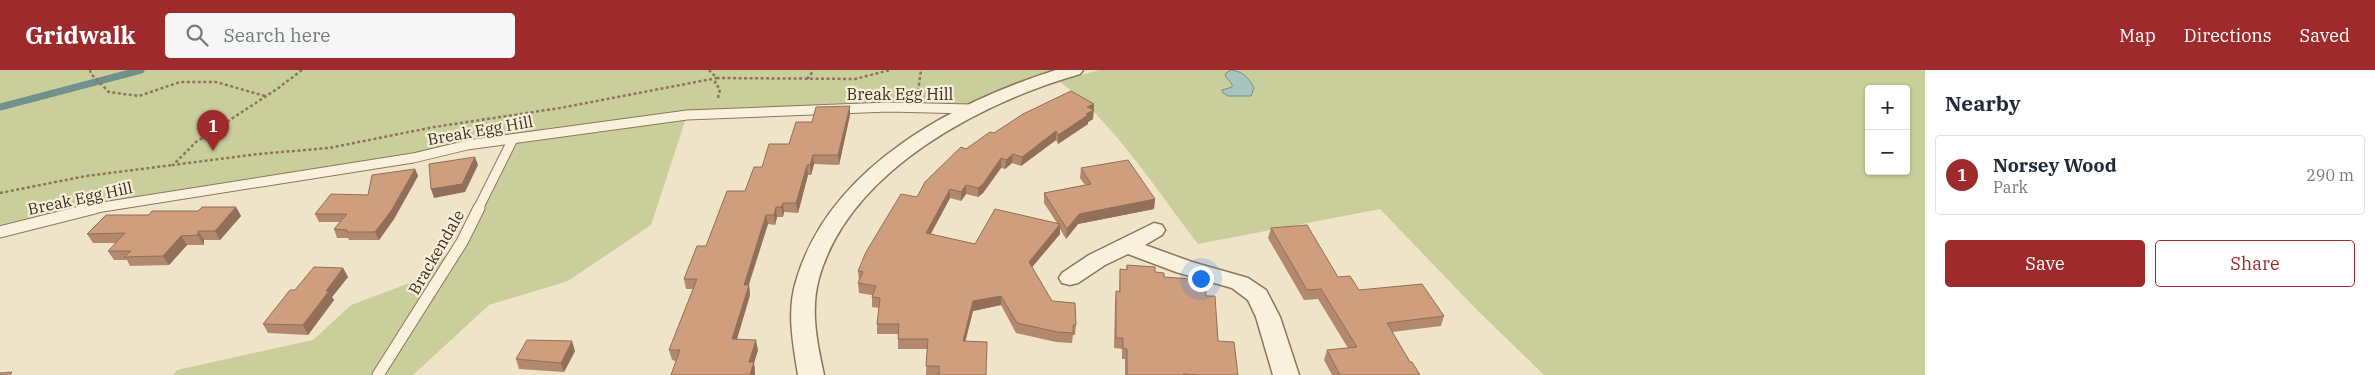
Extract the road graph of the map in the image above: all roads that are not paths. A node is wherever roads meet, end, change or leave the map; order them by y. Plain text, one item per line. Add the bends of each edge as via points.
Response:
1 (1074, 70) edge
2 (970, 109) junction
3 (513, 139) junction
4 (1154, 230) dead end
5 (0, 232) edge
6 (1126, 246) junction
7 (1070, 278) dead end
8 (378, 375) edge
9 (811, 375) edge
10 (1286, 375) edge

1 - 2 street
2 - 3 lane, Break Egg Hill via 889,107 687,115
2 - 9 street via 922,138 872,176 829,231 817,252 805,296 802,321 805,357
3 - 5 lane, Break Egg Hill via 98,207
3 - 8 lane, Brackendale via 462,242
4 - 6 street
6 - 7 street
6 - 10 street via 1240,283 1258,295

